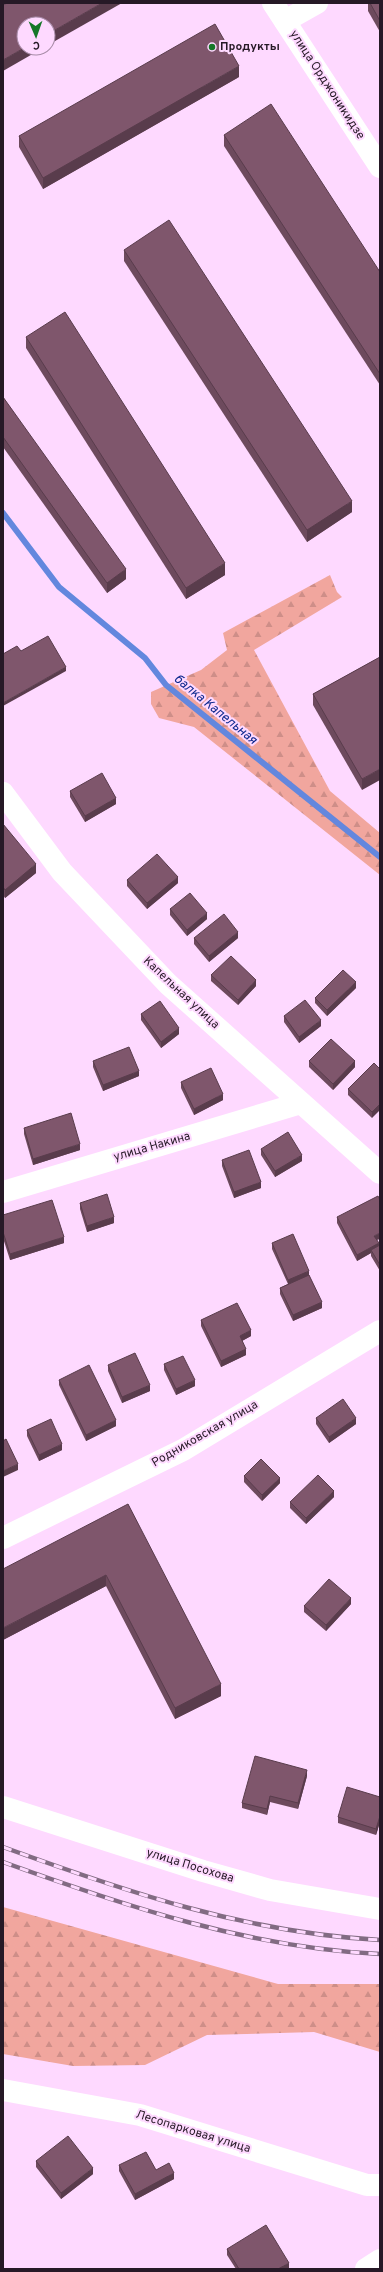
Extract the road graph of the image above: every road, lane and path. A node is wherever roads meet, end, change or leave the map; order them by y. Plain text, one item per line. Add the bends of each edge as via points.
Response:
1 (273, 3) edge
2 (317, 3) edge
3 (285, 21) junction
4 (380, 167) edge
5 (3, 793) edge
6 (301, 1103) junction
7 (380, 1173) edge
8 (3, 1192) edge
9 (380, 1331) edge
10 (3, 1538) edge
11 (3, 1807) edge
12 (380, 1909) edge
13 (3, 2090) edge
14 (380, 2185) edge
15 (380, 2260) edge
16 (366, 2269) edge

1 - 3 street, улица Орджоникидзе
2 - 3 street
3 - 4 street, улица Орджоникидзе
5 - 6 street, Капельная улица via 62,872 168,984
6 - 7 street, Капельная улица
6 - 8 street, улица Накина
9 - 10 street, Родниковская улица via 183,1450
11 - 12 street, улица Посохова via 270,1890
13 - 14 street, Лесопарковая улица via 140,2115 367,2185
15 - 16 street

